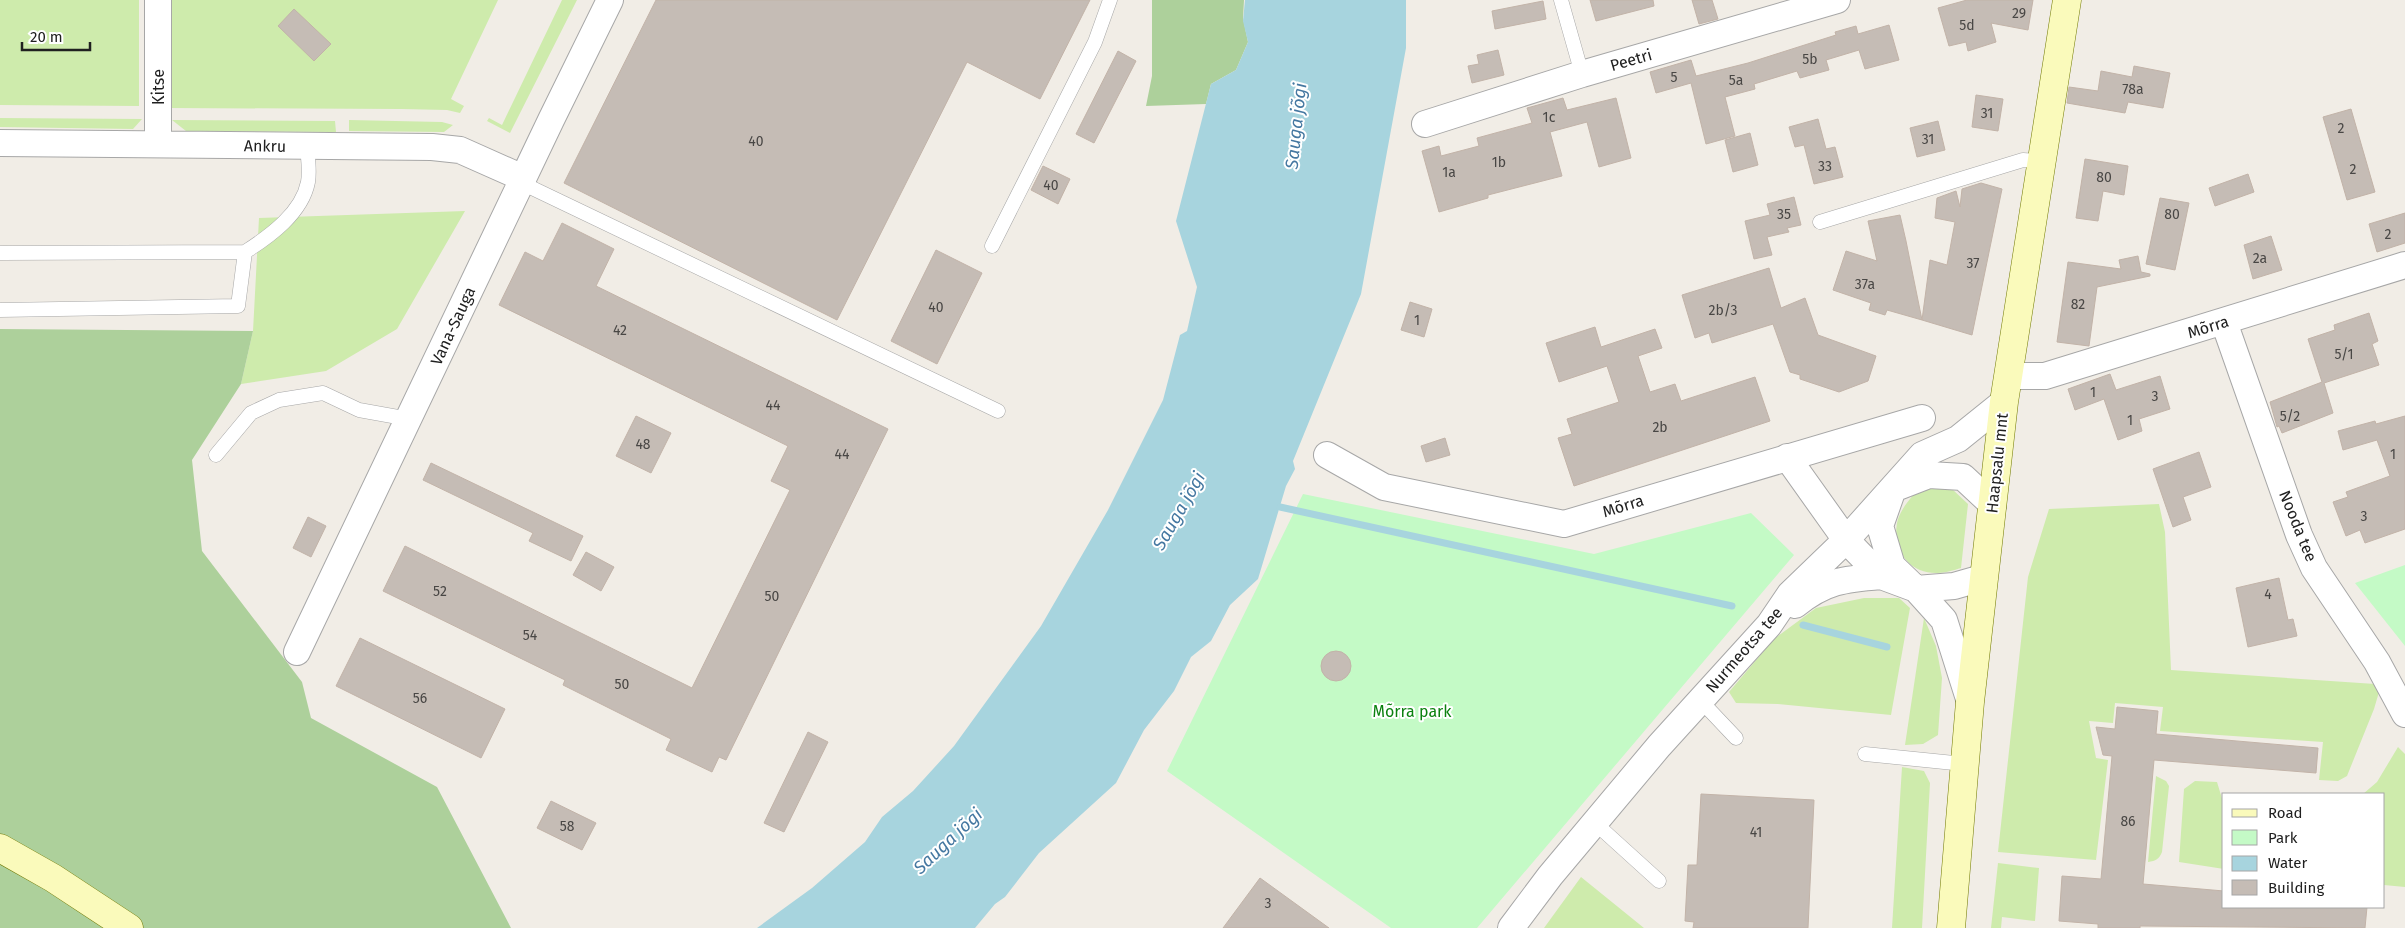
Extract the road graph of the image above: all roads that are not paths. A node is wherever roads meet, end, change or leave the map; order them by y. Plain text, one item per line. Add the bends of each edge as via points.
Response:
1 (158, 0) edge
2 (610, 0) edge
3 (1110, 0) edge
4 (1562, 0) edge
5 (1838, 0) edge
6 (2067, 0) edge
7 (1582, 74) junction
8 (1426, 124) dead end
9 (0, 143) edge
10 (158, 144) junction
11 (307, 147) junction
12 (2040, 161) junction
13 (523, 178) junction
14 (1820, 222) dead end
15 (992, 246) dead end
16 (244, 252) junction
17 (0, 253) edge
18 (2405, 265) edge
19 (0, 310) edge
20 (2224, 322) junction
21 (2006, 389) junction
22 (998, 411) dead end
23 (1922, 418) dead end
24 (409, 419) junction
25 (216, 455) dead end
26 (1327, 455) dead end
27 (1787, 457) junction
28 (1893, 489) junction
29 (1993, 505) junction
30 (1846, 540) junction
31 (1881, 576) junction
32 (1982, 578) junction
33 (1916, 589) junction
34 (1769, 625) junction
35 (298, 652) dead end
36 (1700, 700) junction
37 (1970, 702) junction
38 (2405, 714) edge
39 (1736, 738) dead end
40 (1865, 754) dead end
41 (1964, 764) junction
42 (1595, 823) junction
43 (0, 848) edge
44 (1658, 881) dead end
45 (128, 928) edge
46 (1511, 928) edge
47 (1951, 928) edge

1 - 10 street, Kitse
2 - 13 street, Vana-Sauga
3 - 15 lane via 1095,42
4 - 7 lane
5 - 7 street, Peetri
6 - 12 main road, Haapsalu mnt
7 - 8 street, Peetri
9 - 10 street, Ankru
10 - 11 street, Ankru
11 - 13 street, Ankru via 460,150
11 - 16 lane via 308,182 294,213
12 - 14 lane via 2023,160
12 - 21 main road, Haapsalu mnt
13 - 22 lane via 532,188
13 - 24 street, Vana-Sauga
16 - 17 lane
16 - 19 lane via 238,306
18 - 20 street, Mõrra
20 - 21 street, Mõrra
20 - 38 street, Nooda tee via 2299,535 2314,568 2377,662
21 - 28 street, Nurmeotsa tee via 1958,439 1922,455
21 - 29 main road, Haapsalu mnt
23 - 27 street, Mõrra
24 - 25 lane via 359,410 323,393 279,400 252,413
24 - 35 street, Vana-Sauga
26 - 27 street, Mõrra via 1384,487 1564,524
27 - 30 street
28 - 29 street via 1928,475 1963,477
28 - 30 street, Nurmeotsa tee
28 - 33 street via 1880,526 1892,566
29 - 32 main road, Haapsalu mnt
30 - 31 street
30 - 34 street, Nurmeotsa tee via 1790,594
31 - 33 street
31 - 34 street via 1848,578 1815,589
32 - 33 street via 1954,586
32 - 37 main road, Haapsalu mnt
33 - 37 street via 1944,620
34 - 36 street, Nurmeotsa tee
36 - 39 lane
36 - 42 street, Nurmeotsa tee
37 - 41 main road, Haapsalu mnt
40 - 41 lane
41 - 47 main road, Haapsalu mnt
42 - 44 lane
42 - 46 street, Nurmeotsa tee
43 - 45 main road

